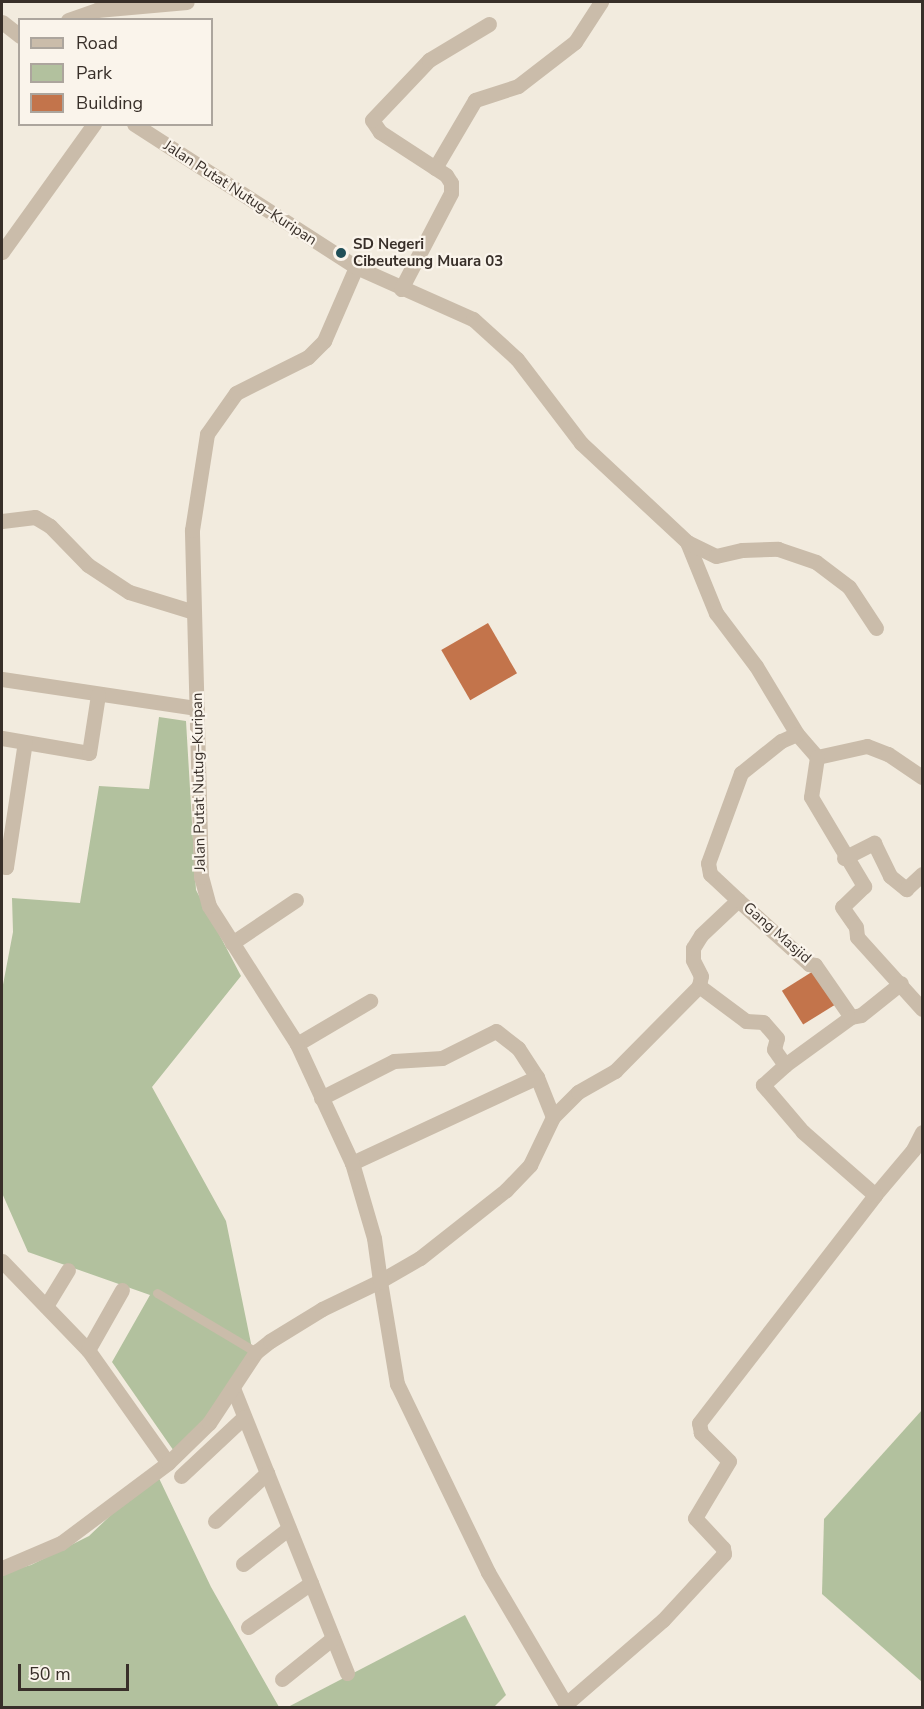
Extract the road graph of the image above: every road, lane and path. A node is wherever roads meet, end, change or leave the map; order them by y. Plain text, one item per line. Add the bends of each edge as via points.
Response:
1 (187, 2) edge
2 (601, 2) edge
3 (74, 18) edge
4 (2, 22) edge
5 (489, 24) dead end
6 (18, 34) edge
7 (92, 126) edge
8 (137, 126) edge
9 (435, 168) junction
10 (2, 252) edge
11 (356, 267) junction
12 (401, 289) junction
13 (2, 521) edge
14 (687, 542) junction
15 (194, 612) junction
16 (876, 628) dead end
17 (2, 679) edge
18 (98, 695) junction
19 (197, 708) junction
20 (796, 734) junction
21 (2, 738) edge
22 (25, 742) junction
23 (817, 757) junction
24 (922, 777) edge
25 (9, 803) edge
26 (844, 858) junction
27 (2, 866) edge
28 (922, 874) edge
29 (296, 900) dead end
30 (738, 900) junction
31 (232, 943) junction
32 (901, 983) junction
33 (699, 986) junction
34 (370, 1002) dead end
35 (922, 1008) edge
36 (851, 1017) junction
37 (297, 1044) junction
38 (785, 1065) junction
39 (537, 1077) junction
40 (321, 1098) junction
41 (553, 1117) junction
42 (922, 1132) edge
43 (352, 1163) junction
44 (875, 1195) junction
45 (2, 1261) edge
46 (68, 1270) dead end
47 (380, 1281) junction
48 (122, 1290) dead end
49 (157, 1293) dead end
50 (46, 1306) junction
51 (88, 1350) junction
52 (256, 1352) junction
53 (233, 1388) junction
54 (244, 1417) junction
55 (168, 1463) junction
56 (267, 1473) junction
57 (181, 1476) dead end
58 (215, 1521) dead end
59 (289, 1528) junction
60 (243, 1564) dead end
61 (2, 1568) edge
62 (311, 1583) junction
63 (248, 1627) dead end
64 (333, 1638) junction
65 (347, 1673) dead end
66 (282, 1679) dead end
67 (567, 1706) edge

1 - 3 street via 97,10
2 - 9 street via 575,42 518,86 475,100
4 - 6 street
5 - 9 street via 429,60 372,120 380,132
7 - 10 street
8 - 11 street, Jalan Putat Nutug–Kuripan
9 - 12 street via 451,183 451,192
11 - 12 street
11 - 15 street, Jalan Putat Nutug–Kuripan via 324,341 308,357 236,393 207,434 192,530
12 - 14 street via 473,319 517,359 581,442
13 - 15 street via 35,517 50,525 88,565 129,592
14 - 16 street via 716,556 742,550 778,549 816,562 849,587
14 - 20 street via 716,614 756,666
15 - 19 street, Jalan Putat Nutug–Kuripan
17 - 18 street
18 - 19 street
18 - 22 street via 89,753
19 - 31 street, Jalan Putat Nutug–Kuripan via 201,877 209,906
20 - 23 street
20 - 30 street, Gang Masjid via 741,773 708,863 710,874
21 - 22 street
22 - 25 street
23 - 24 street via 867,746 888,754
23 - 26 street via 811,797
25 - 27 street via 6,867
26 - 28 street via 874,843 890,876 906,889
26 - 32 street via 864,886 842,907 856,927 857,937
29 - 31 street
30 - 33 street via 701,935 693,948 693,960 701,976
30 - 36 street, Gang Masjid via 809,964 815,965
31 - 37 street, Jalan Putat Nutug–Kuripan
32 - 35 street
32 - 36 street via 861,1015
33 - 38 street via 746,1021 763,1022 777,1038 774,1049
33 - 41 street via 615,1071 578,1092
34 - 37 street
36 - 38 street
37 - 40 street, Jalan Putat Nutug–Kuripan
38 - 44 street via 763,1085 803,1132
39 - 40 street via 518,1048 496,1031 442,1058 394,1061
39 - 41 street
39 - 43 street
40 - 43 street, Jalan Putat Nutug–Kuripan
41 - 47 street via 530,1165 506,1190 420,1258
42 - 44 street via 913,1150
43 - 47 street, Jalan Putat Nutug–Kuripan via 374,1238
44 - 67 street via 699,1424 701,1433 729,1461 695,1518 724,1554 663,1620
45 - 50 street
46 - 50 street
47 - 52 street via 322,1309
47 - 67 street, Jalan Putat Nutug–Kuripan via 397,1384 488,1572
48 - 51 street
49 - 52 lane
50 - 51 street
51 - 55 street
52 - 53 street
53 - 54 street
53 - 55 street via 209,1423
54 - 56 street
54 - 57 street
55 - 61 street via 61,1543
56 - 58 street
56 - 59 street
59 - 60 street
59 - 62 street
62 - 63 street
62 - 64 street
64 - 65 street
64 - 66 street

